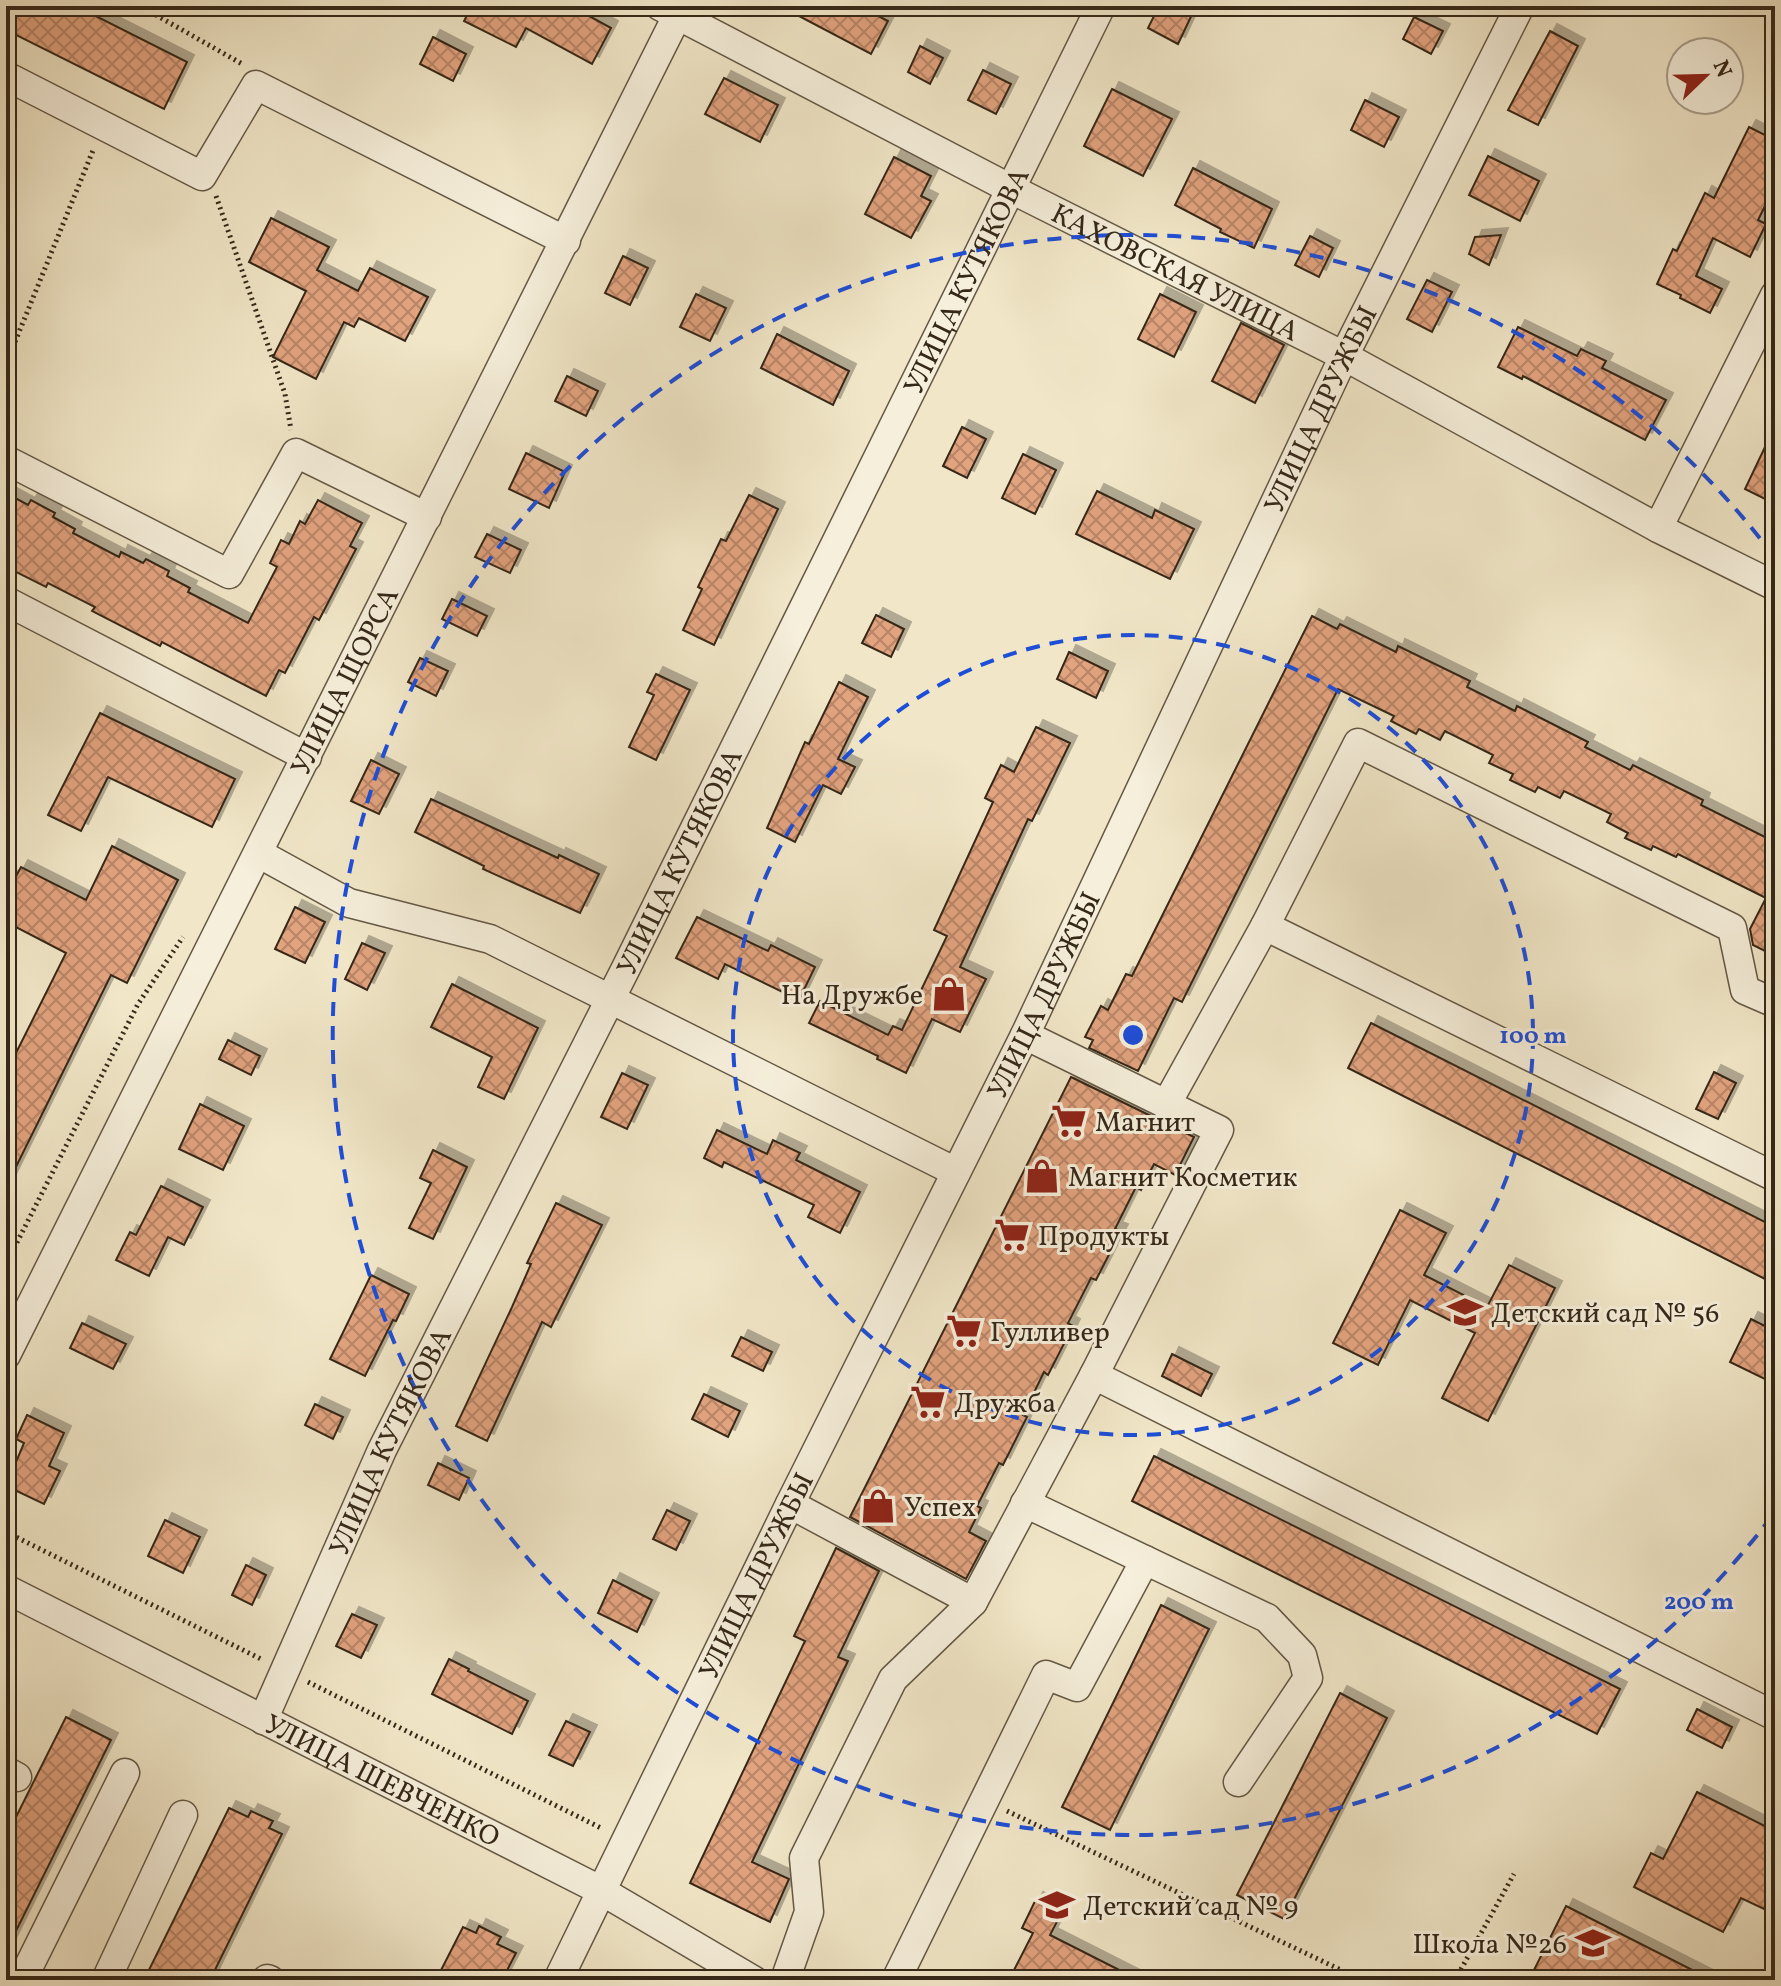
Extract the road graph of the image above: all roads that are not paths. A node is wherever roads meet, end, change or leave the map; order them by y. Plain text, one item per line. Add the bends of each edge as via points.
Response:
1 (1101, 6) edge
2 (1520, 6) edge
3 (673, 9) edge
4 (6, 76) edge
5 (1009, 188) junction
6 (566, 241) junction
7 (1775, 295) edge
8 (1344, 356) junction
9 (6, 460) edge
10 (427, 517) junction
11 (1658, 528) junction
12 (1775, 586) edge
13 (6, 601) edge
14 (307, 757) junction
15 (258, 853) junction
16 (1265, 926) junction
17 (610, 999) junction
18 (1775, 1003) edge
19 (1025, 1035) junction
20 (1166, 1105) junction
21 (956, 1172) junction
22 (1775, 1177) edge
23 (6, 1355) edge
24 (1094, 1375) junction
25 (1025, 1503) junction
26 (790, 1504) junction
27 (1145, 1560) junction
28 (6, 1589) edge
29 (973, 1602) junction
30 (1775, 1716) edge
31 (263, 1720) junction
32 (125, 1773) dead end
33 (1238, 1782) dead end
34 (183, 1815) dead end
35 (600, 1890) junction
36 (22, 1980) edge
37 (106, 1980) edge
38 (558, 1980) edge
39 (753, 1980) edge
40 (785, 1980) edge
41 (896, 1980) edge

1 - 5 street, УЛИЦА КУТЯКОВА
2 - 8 street, УЛИЦА ДРУЖБЫ
3 - 5 street, КАХОВСКАЯ УЛИЦА
3 - 6 street, УЛИЦА ЩОРСА
4 - 6 street via 202,176 256,85
5 - 8 street, КАХОВСКАЯ УЛИЦА
5 - 17 street, УЛИЦА КУТЯКОВА
6 - 10 street, УЛИЦА ЩОРСА
7 - 11 street
8 - 11 street, КАХОВСКАЯ УЛИЦА
8 - 19 street, УЛИЦА ДРУЖБЫ
9 - 10 street via 229,574 296,453
10 - 14 street, УЛИЦА ЩОРСА
11 - 12 street, КАХОВСКАЯ УЛИЦА
13 - 14 street
14 - 15 street, УЛИЦА ЩОРСА
15 - 17 street via 349,903 490,939
15 - 23 street, УЛИЦА ЩОРСА
16 - 18 street via 1358,743 1732,928 1745,990
16 - 20 street
16 - 22 street
17 - 21 street
17 - 31 street, УЛИЦА КУТЯКОВА via 382,1450
19 - 20 street
19 - 21 street, УЛИЦА ДРУЖБЫ
20 - 24 street via 1219,1130
21 - 26 street, УЛИЦА ДРУЖБЫ
24 - 25 street
24 - 30 street
25 - 27 street
25 - 29 street
26 - 29 street
26 - 35 street, УЛИЦА ДРУЖБЫ
27 - 33 street via 1267,1618 1302,1655 1308,1678
27 - 41 street via 1077,1687 1046,1675
28 - 31 street, УЛИЦА ШЕВЧЕНКО
29 - 40 street via 893,1679 804,1858 809,1912
31 - 35 street, УЛИЦА ШЕВЧЕНКО
32 - 36 street
34 - 37 street
35 - 38 street, УЛИЦА ДРУЖБЫ
35 - 39 street, УЛИЦА ШЕВЧЕНКО

